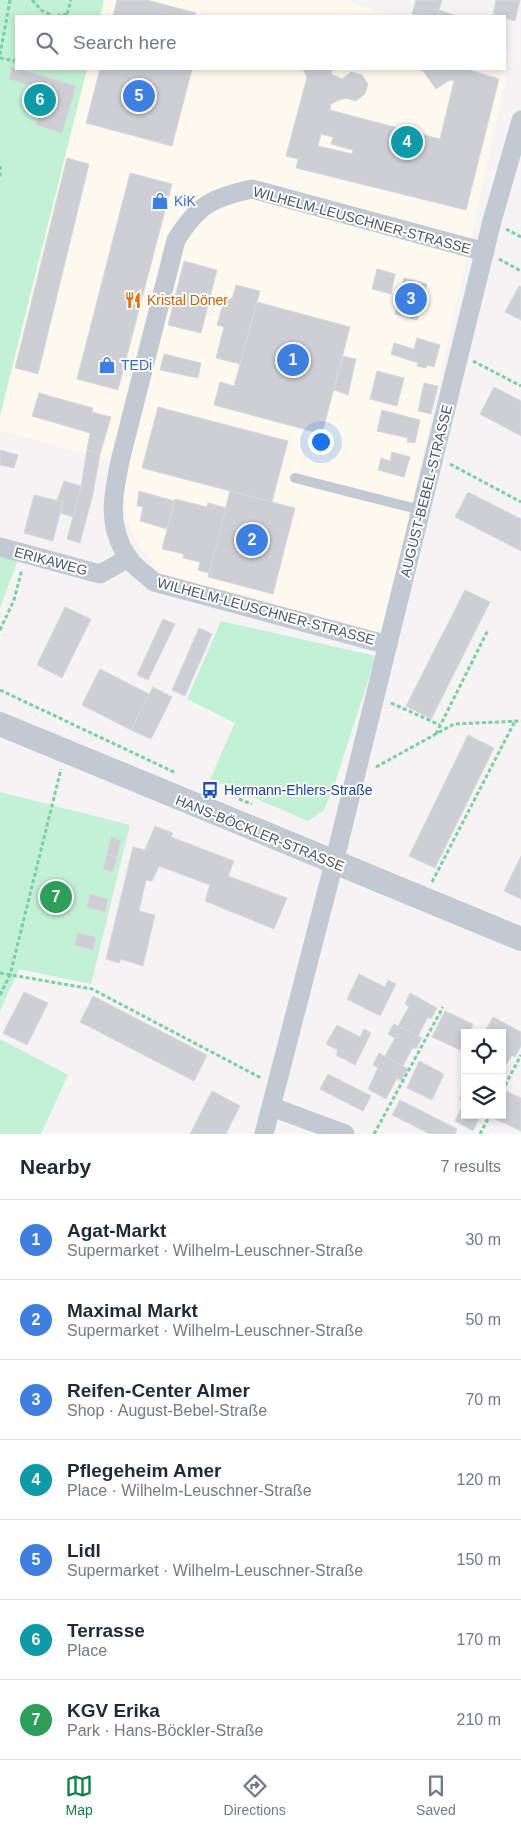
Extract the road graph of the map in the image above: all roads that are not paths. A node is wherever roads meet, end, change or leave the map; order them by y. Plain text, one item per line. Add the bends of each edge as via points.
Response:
1 (521, 120) edge
2 (485, 252) junction
3 (295, 478) dead end
4 (421, 510) junction
5 (0, 547) edge
6 (129, 558) junction
7 (388, 645) junction
8 (0, 724) edge
9 (334, 863) junction
10 (521, 939) edge
11 (272, 1107) junction
12 (264, 1134) edge
13 (345, 1134) edge

1 - 2 street, AUGUST-BEBEL-STRASSE
2 - 4 street, AUGUST-BEBEL-STRASSE
2 - 6 street, WILHELM-LEUSCHNER-STRASSE via 252,189 220,196 200,209 176,240 113,492 112,523
3 - 4 lane
4 - 7 street, AUGUST-BEBEL-STRASSE
5 - 6 street, ERIKAWEG via 100,574
6 - 7 street, WILHELM-LEUSCHNER-STRASSE via 154,582
7 - 9 street, AUGUST-BEBEL-STRASSE
8 - 9 street, HANS-BÖCKLER-STRASSE
9 - 10 street, HANS-BÖCKLER-STRASSE
9 - 11 street
11 - 12 street
11 - 13 street

